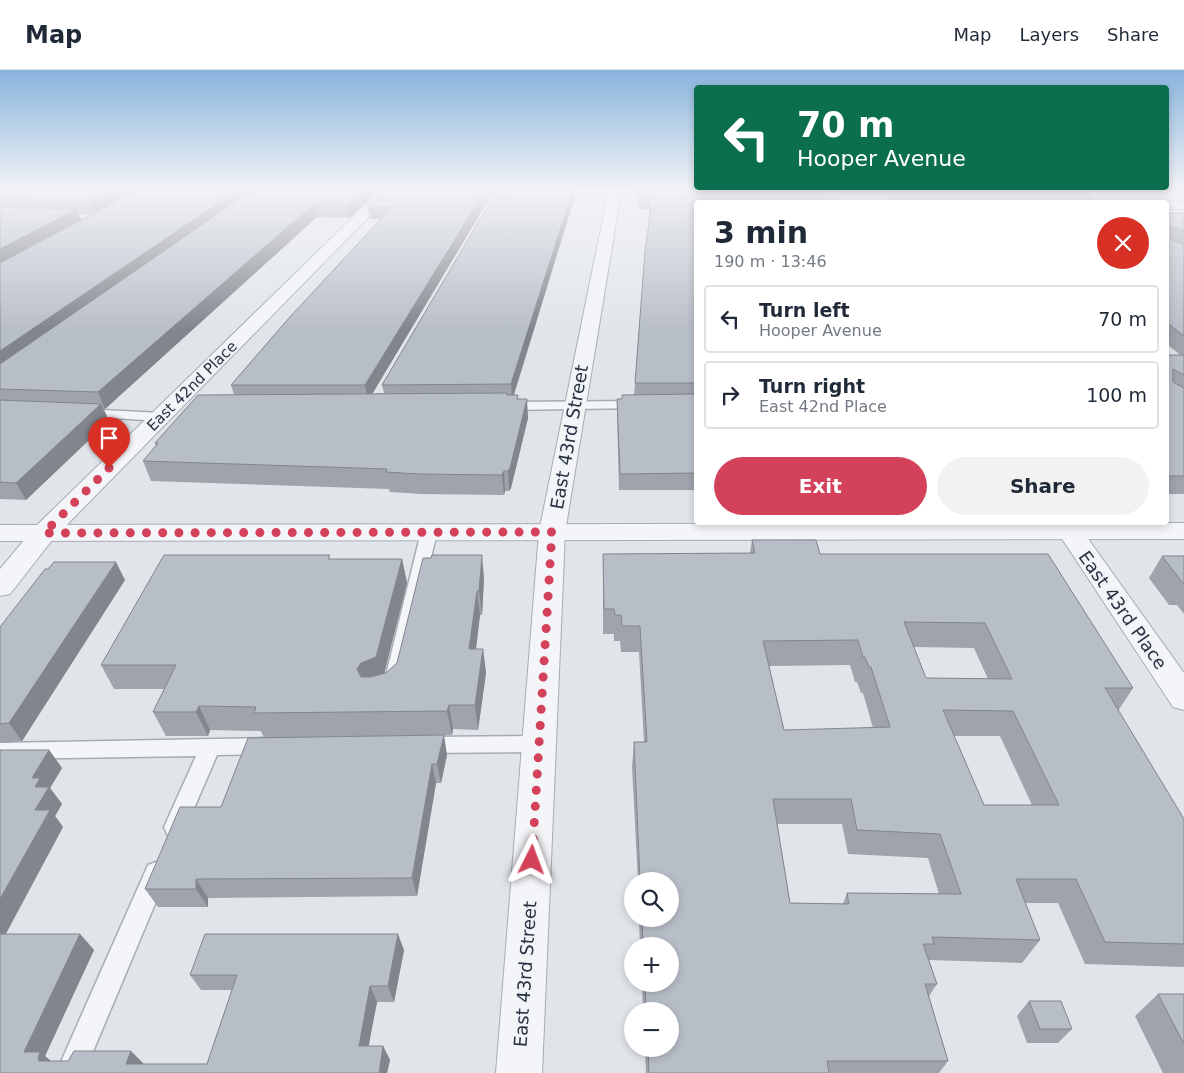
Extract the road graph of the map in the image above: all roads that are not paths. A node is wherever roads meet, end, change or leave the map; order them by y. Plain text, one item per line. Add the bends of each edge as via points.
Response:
1 (344, 236) edge
2 (606, 236) edge
3 (651, 405) edge
4 (488, 406) edge
5 (575, 406) junction
6 (173, 411) junction
7 (66, 413) edge
8 (1066, 527) edge
9 (1184, 531) edge
10 (428, 532) junction
11 (552, 532) junction
12 (0, 533) edge
13 (44, 533) junction
14 (0, 587) edge
15 (383, 690) edge
16 (1184, 698) edge
17 (539, 744) junction
18 (409, 745) edge
19 (280, 746) edge
20 (210, 747) junction
21 (0, 751) edge
22 (70, 1073) edge
23 (519, 1073) edge

1 - 6 street, East 42nd Place
2 - 5 street, East 43rd Street
3 - 5 lane
4 - 5 lane
5 - 11 street, East 43rd Street
6 - 7 lane
6 - 13 street, East 42nd Place
8 - 9 street
8 - 11 street
8 - 16 street, East 43rd Place
10 - 11 street
10 - 13 street
10 - 15 lane via 392,687
11 - 17 street, East 43rd Street
12 - 13 street
13 - 14 street, East 42nd Place
17 - 18 lane
17 - 23 street, East 43rd Street
19 - 20 lane
20 - 21 lane
20 - 22 lane

